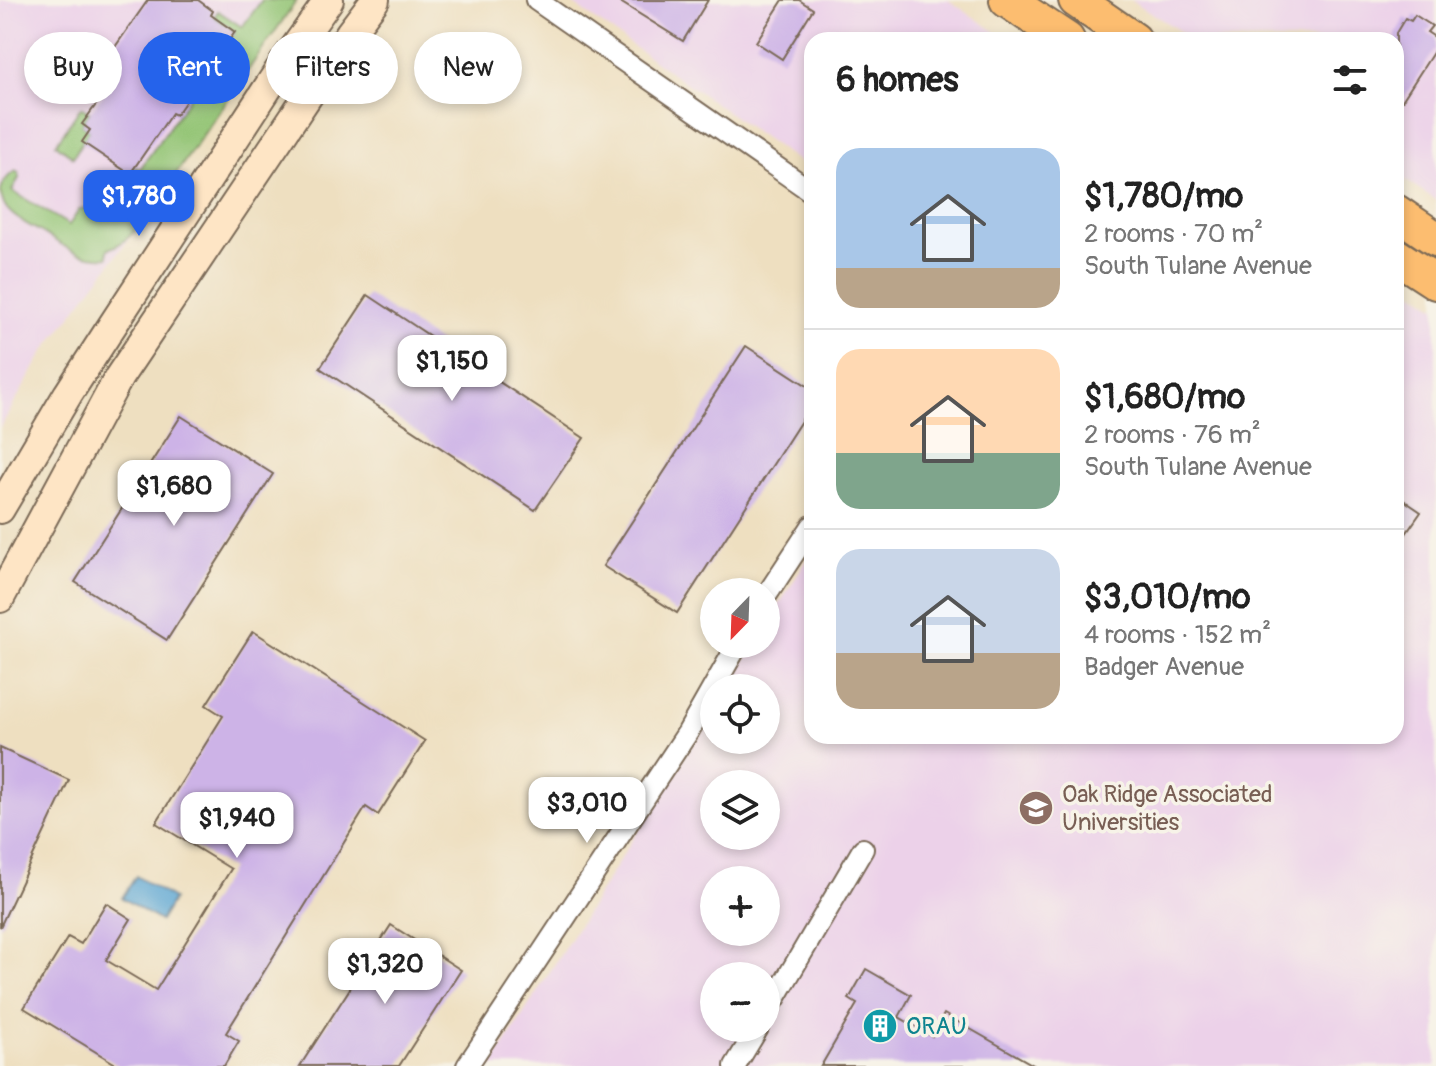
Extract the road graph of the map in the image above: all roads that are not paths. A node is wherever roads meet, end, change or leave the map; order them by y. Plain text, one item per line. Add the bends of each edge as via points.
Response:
1 (329, 0) edge
2 (375, 0) edge
3 (536, 0) edge
4 (1007, 0) edge
5 (1076, 0) edge
6 (1055, 32) edge
7 (1120, 32) edge
8 (804, 186) edge
9 (1404, 217) edge
10 (1436, 239) edge
11 (1404, 261) edge
12 (1436, 282) edge
13 (0, 509) edge
14 (804, 538) edge
15 (778, 578) edge
16 (0, 598) edge
17 (730, 658) edge
18 (863, 849) dead end
19 (780, 990) edge
20 (750, 1042) edge
21 (467, 1066) edge
22 (735, 1066) edge

1 - 13 main road via 110,329
2 - 16 main road via 119,377
3 - 8 street
4 - 6 highway
5 - 7 highway
9 - 10 highway
11 - 12 highway
14 - 15 street
17 - 21 street via 688,732
18 - 19 street
20 - 22 street

